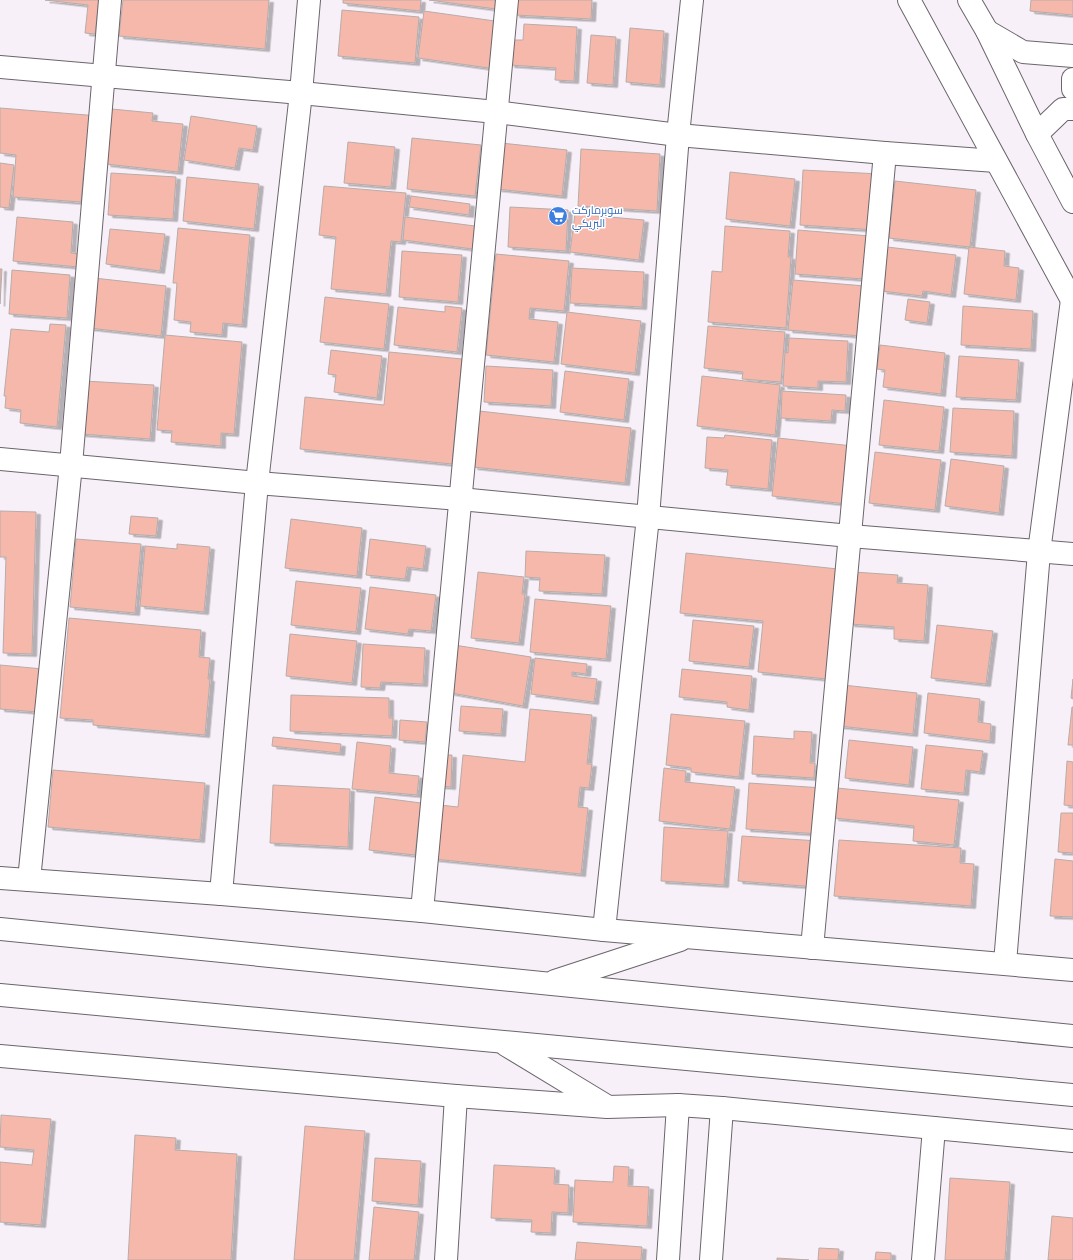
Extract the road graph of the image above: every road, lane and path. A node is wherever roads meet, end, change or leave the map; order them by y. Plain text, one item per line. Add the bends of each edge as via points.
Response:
1 (110, 0) edge
2 (309, 0) edge
3 (507, 0) edge
4 (692, 0) edge
5 (909, 0) edge
6 (969, 0) edge
7 (987, 31) junction
8 (1073, 56) edge
9 (0, 67) edge
10 (103, 76) junction
11 (1073, 79) edge
12 (1073, 89) edge
13 (301, 93) junction
14 (1073, 109) edge
15 (496, 112) junction
16 (678, 134) junction
17 (1037, 134) junction
18 (885, 153) junction
19 (996, 161) junction
20 (1073, 202) edge
21 (1072, 301) edge
22 (0, 459) edge
23 (71, 465) junction
24 (257, 483) junction
25 (460, 499) junction
26 (648, 517) junction
27 (850, 536) junction
28 (1039, 552) junction
29 (1073, 554) edge
30 (0, 878) edge
31 (29, 880) junction
32 (221, 894) junction
33 (422, 911) junction
34 (0, 916) edge
35 (0, 929) edge
36 (604, 930) junction
37 (35, 933) junction
38 (691, 937) junction
39 (812, 948) junction
40 (1005, 963) junction
41 (1073, 970) edge
42 (546, 983) junction
43 (0, 995) edge
44 (1073, 1036) edge
45 (502, 1042) junction
46 (0, 1056) edge
47 (1073, 1095) edge
48 (456, 1096) junction
49 (678, 1105) junction
50 (607, 1107) junction
51 (722, 1108) junction
52 (934, 1128) junction
53 (1073, 1141) edge
54 (446, 1260) edge
55 (668, 1260) edge
56 (711, 1260) edge
57 (923, 1260) edge

1 - 10 street
2 - 13 street
3 - 15 street
4 - 16 street
5 - 19 street
6 - 7 street
7 - 8 street via 1023,52
7 - 17 street
9 - 10 street
10 - 13 street
10 - 23 street
11 - 12 street
13 - 15 street
13 - 24 street
14 - 17 street via 1063,110
15 - 16 street
15 - 25 street
16 - 18 street
16 - 26 street
17 - 20 street
18 - 19 street
18 - 27 street
19 - 21 street
21 - 28 street
22 - 23 street
23 - 24 street
23 - 31 street
24 - 25 street
24 - 32 street
25 - 26 street
25 - 33 street
26 - 27 street
26 - 36 street
27 - 28 street
27 - 39 street
28 - 29 street
28 - 40 street
30 - 31 street
31 - 32 street
32 - 33 street
33 - 36 street
34 - 37 street
35 - 37 street
36 - 38 street
37 - 42 street
38 - 39 street
38 - 42 street
39 - 40 street
40 - 41 street
42 - 44 street
43 - 45 street
45 - 47 street
45 - 50 street
46 - 48 street
48 - 50 street
48 - 54 street
49 - 50 street
49 - 51 street
49 - 55 street
51 - 52 street
51 - 56 street
52 - 53 street
52 - 57 street

